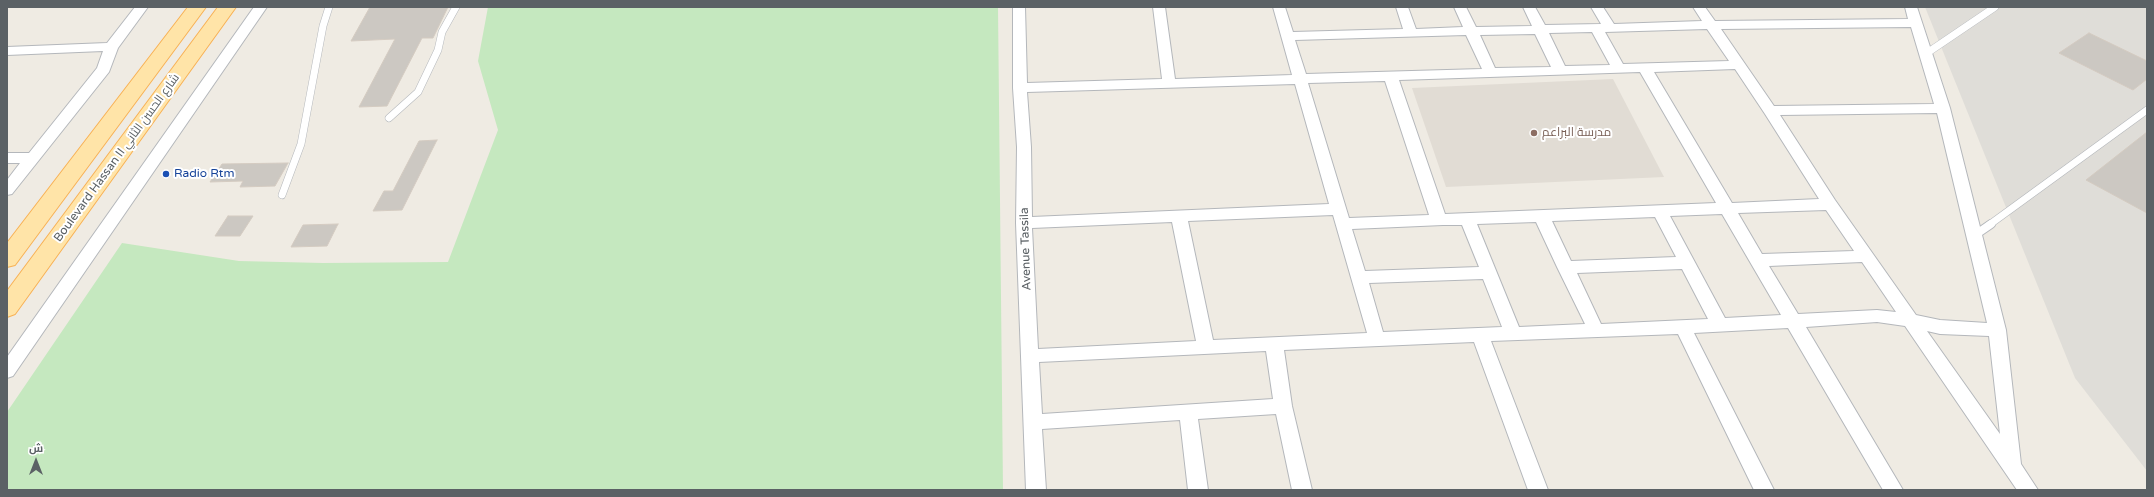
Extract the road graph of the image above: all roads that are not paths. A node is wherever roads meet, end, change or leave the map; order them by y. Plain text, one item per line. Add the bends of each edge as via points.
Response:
1 (142, 7) edge
2 (198, 7) edge
3 (227, 7) edge
4 (261, 7) edge
5 (328, 7) edge
6 (456, 7) edge
7 (1019, 7) edge
8 (1159, 7) edge
9 (1279, 7) edge
10 (1402, 7) edge
11 (1460, 7) edge
12 (1529, 7) edge
13 (1597, 7) edge
14 (1699, 7) edge
15 (1911, 7) edge
16 (1995, 7) edge
17 (1917, 23) junction
18 (1710, 24) junction
19 (1596, 28) junction
20 (1610, 28) junction
21 (1540, 29) junction
22 (1472, 30) junction
23 (1411, 32) junction
24 (1288, 36) junction
25 (111, 47) junction
26 (7, 51) edge
27 (1927, 53) junction
28 (1739, 65) junction
29 (1619, 69) junction
30 (1645, 69) junction
31 (1560, 70) junction
32 (1490, 72) junction
33 (1390, 75) junction
34 (1300, 78) junction
35 (1169, 83) junction
36 (1020, 88) junction
37 (1942, 108) junction
38 (2147, 110) edge
39 (1770, 111) junction
40 (389, 118) dead end
41 (7, 158) edge
42 (33, 158) junction
43 (7, 190) edge
44 (282, 195) dead end
45 (1830, 204) junction
46 (1727, 208) junction
47 (1337, 209) junction
48 (1660, 211) junction
49 (1179, 216) junction
50 (1542, 216) junction
51 (1468, 220) junction
52 (1439, 221) junction
53 (1024, 223) junction
54 (1342, 224) junction
55 (1975, 235) junction
56 (1866, 256) junction
57 (7, 259) edge
58 (1758, 260) junction
59 (1687, 263) junction
60 (1565, 267) junction
61 (1489, 273) junction
62 (1359, 277) junction
63 (7, 308) edge
64 (1909, 320) junction
65 (1794, 321) junction
66 (1720, 325) junction
67 (1683, 327) junction
68 (1596, 330) junction
69 (1997, 330) junction
70 (1513, 334) junction
71 (1480, 335) junction
72 (1377, 339) junction
73 (1274, 344) junction
74 (1206, 348) junction
75 (1029, 356) junction
76 (7, 371) edge
77 (1283, 406) junction
78 (1188, 413) junction
79 (1033, 422) junction
80 (2012, 464) junction
81 (1036, 490) edge
82 (1198, 490) edge
83 (1302, 490) edge
84 (1538, 490) edge
85 (1764, 490) edge
86 (1893, 490) edge
87 (2028, 490) edge

1 - 25 street
2 - 57 main road, Boulevard Hassan II شارع الحسن الثاني
3 - 63 main road, Boulevard Hassan II شارع الحسن الثاني
4 - 76 street
5 - 44 lane via 301,144
6 - 40 lane via 442,32 438,50 418,92
7 - 36 street, Avenue Tassila
8 - 35 street
9 - 24 street
10 - 23 street
11 - 22 street
12 - 21 street
13 - 20 street
14 - 18 street
15 - 17 street
16 - 27 lane
17 - 18 street
17 - 27 street
18 - 20 street
18 - 28 street
19 - 20 street
19 - 21 street
19 - 29 street
21 - 22 street
21 - 31 street
22 - 23 street
22 - 32 street
23 - 24 street
24 - 34 street
25 - 26 street
25 - 42 street via 104,69
27 - 37 street
28 - 30 street
28 - 39 street
29 - 30 street
29 - 31 street
30 - 46 street
31 - 32 street
32 - 33 street
33 - 34 street
33 - 52 street
34 - 35 street
34 - 47 street
35 - 36 street
36 - 53 street, Avenue Tassila via 1024,147
37 - 39 street
37 - 55 street
38 - 55 lane
39 - 45 street
41 - 42 street
42 - 43 street
45 - 46 street
45 - 56 street
46 - 48 street
46 - 58 street
47 - 49 street
47 - 54 street
48 - 50 street
48 - 59 street
49 - 53 street
49 - 74 street
50 - 51 street
50 - 60 street
51 - 52 street
51 - 61 street
52 - 54 street
53 - 75 street, Avenue Tassila
54 - 62 street
55 - 69 street
56 - 58 street
56 - 64 street
58 - 65 street
59 - 60 street
59 - 66 street
60 - 68 street
61 - 62 street
61 - 70 street
62 - 72 street
64 - 65 street via 1877,316
64 - 69 street via 1940,327
64 - 80 street
65 - 66 street
65 - 86 street
66 - 67 street
67 - 68 street
67 - 85 street
68 - 70 street
69 - 80 street
70 - 71 street
71 - 72 street
71 - 84 street
72 - 73 street
73 - 74 street
73 - 77 street
74 - 75 street
75 - 79 street, Avenue Tassila
77 - 78 street
77 - 83 street
78 - 79 street
78 - 82 street
79 - 81 street, Avenue Tassila
80 - 87 street

